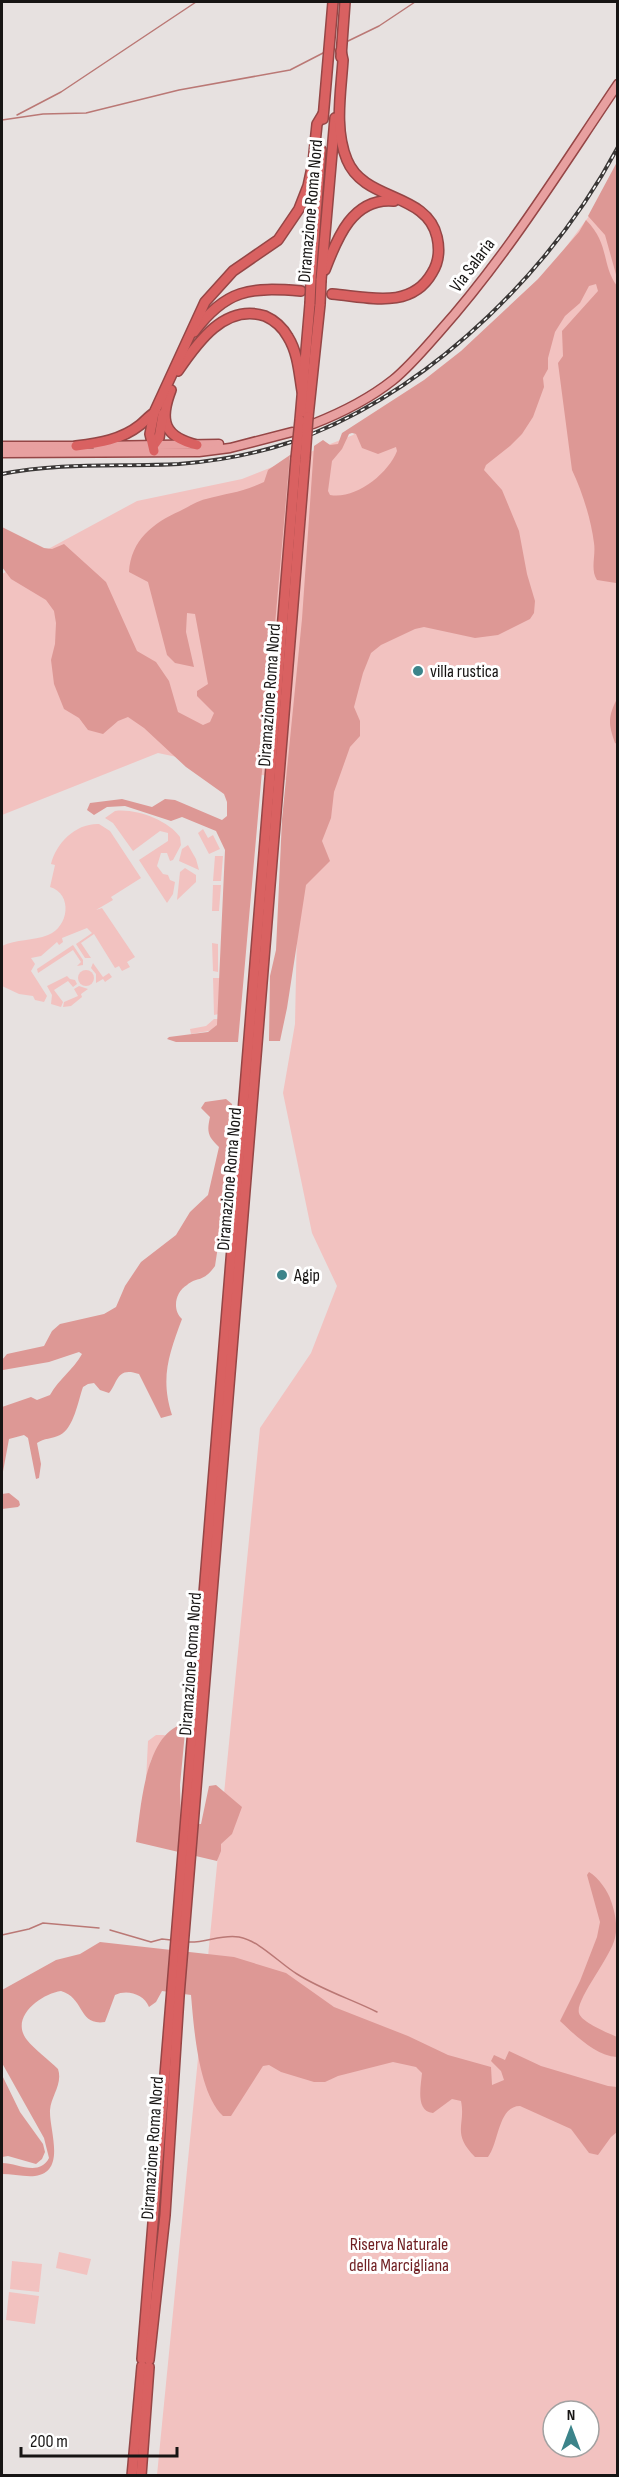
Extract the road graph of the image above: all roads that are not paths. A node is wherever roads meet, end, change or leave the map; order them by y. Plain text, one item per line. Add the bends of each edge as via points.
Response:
1 (333, 2) edge
2 (345, 2) edge
3 (341, 51) junction
4 (618, 84) edge
5 (323, 114) junction
6 (405, 202) junction
7 (316, 280) junction
8 (301, 291) dead end
9 (332, 294) dead end
10 (315, 304) junction
11 (192, 334) junction
12 (180, 354) junction
13 (178, 372) junction
14 (302, 391) junction
15 (159, 412) junction
16 (307, 420) junction
17 (292, 432) dead end
18 (252, 443) junction
19 (197, 445) junction
20 (2, 446) edge
21 (76, 446) junction
22 (154, 448) junction
23 (2, 453) edge
24 (146, 2363) junction
25 (132, 2475) edge
26 (141, 2475) edge

1 - 5 highway, Diramazione Roma Nord
2 - 3 highway, Diramazione Roma Nord
3 - 6 highway via 340,128 347,161 369,187
3 - 7 highway, Diramazione Roma Nord
4 - 16 main road, Via Salaria via 492,268 458,310 392,381 347,410
5 - 7 highway, Diramazione Roma Nord
5 - 12 highway via 317,124 308,186 291,223 278,240 213,290
6 - 7 highway via 384,200 369,204 354,215
6 - 9 highway via 427,216 435,229 438,259 426,282 402,298
7 - 10 highway, Diramazione Roma Nord, bridge
8 - 11 highway via 243,292 218,305
10 - 14 highway, Diramazione Roma Nord
10 - 16 highway, Diramazione Roma Nord
11 - 12 highway
11 - 13 highway
12 - 15 highway
13 - 14 highway via 212,329 226,319 258,314 271,318 289,338 298,362
13 - 15 highway
14 - 16 highway, Diramazione Roma Nord
15 - 19 highway via 172,435
15 - 21 highway via 121,437
15 - 22 highway via 150,434
16 - 24 highway, Diramazione Roma Nord, bridge via 300,458
17 - 18 main road
18 - 19 main road
18 - 22 main road via 199,452
19 - 22 main road
20 - 21 main road
21 - 22 main road
22 - 23 main road
24 - 25 highway, Diramazione Roma Nord
24 - 26 highway, Diramazione Roma Nord

